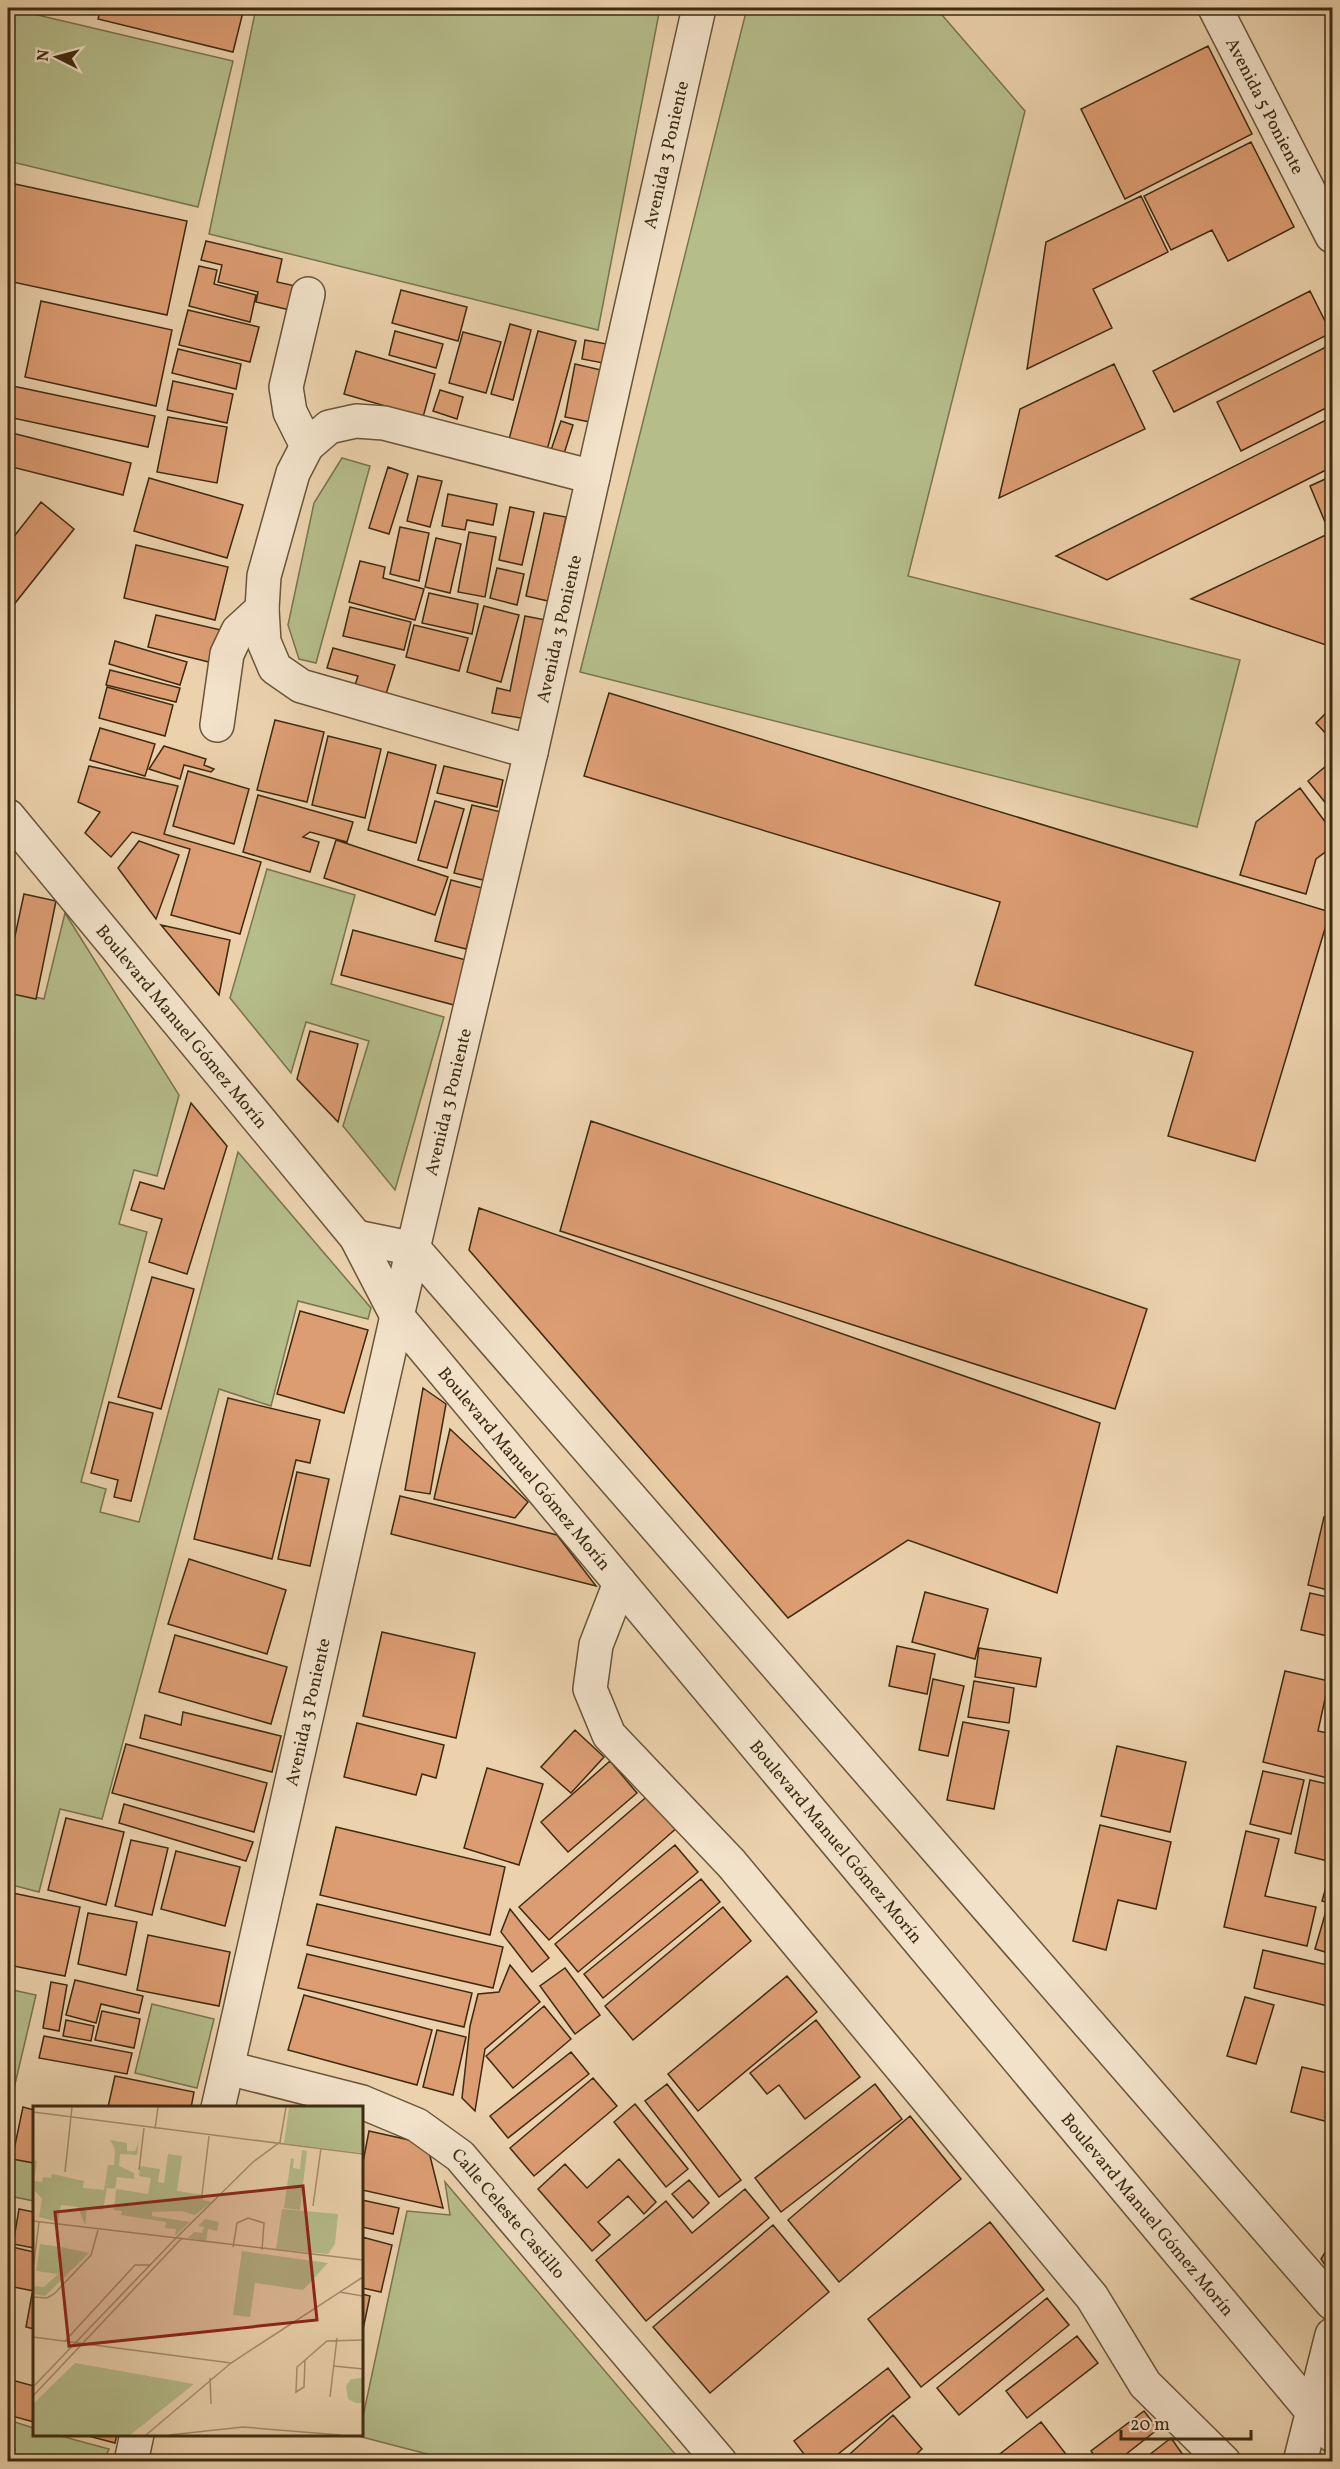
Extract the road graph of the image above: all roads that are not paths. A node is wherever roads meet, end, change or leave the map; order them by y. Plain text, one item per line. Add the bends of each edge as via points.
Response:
1 (699, 8) edge
2 (1215, 8) edge
3 (1332, 236) edge
4 (308, 294) dead end
5 (307, 446) junction
6 (593, 477) junction
7 (262, 609) junction
8 (217, 725) dead end
9 (531, 752) junction
10 (8, 816) edge
11 (356, 1237) junction
12 (414, 1249) junction
13 (397, 1316) junction
14 (620, 1583) junction
15 (228, 2067) junction
16 (218, 2106) edge
17 (1332, 2303) edge
18 (1332, 2335) edge
19 (1322, 2423) edge
20 (137, 2436) edge
21 (131, 2462) edge
22 (720, 2462) edge
23 (1224, 2462) edge
24 (1300, 2462) edge

1 - 6 street, Avenida 3 Poniente
2 - 3 street, Avenida 5 Poniente
4 - 5 street via 286,387 290,412
5 - 6 street via 329,427 356,421 384,423
5 - 7 street via 293,473 264,576
6 - 9 street, Avenida 3 Poniente
7 - 8 street via 238,632 227,654
7 - 9 street via 264,642 275,668 302,686
9 - 12 street, Avenida 3 Poniente
10 - 11 street, Boulevard Manuel Gómez Morín
11 - 12 street
11 - 13 street, Boulevard Manuel Gómez Morín
12 - 13 street, Avenida 3 Poniente
12 - 17 street
13 - 14 street, Boulevard Manuel Gómez Morín
13 - 15 street, Avenida 3 Poniente
14 - 19 street, Boulevard Manuel Gómez Morín
14 - 23 street via 596,1645 590,1689 609,1735 730,1863 1085,2288 1145,2384
15 - 16 street, Avenida 3 Poniente
15 - 22 street, Calle Celeste Castillo via 362,2102 417,2126 460,2156
18 - 19 street
19 - 24 street
20 - 21 street

